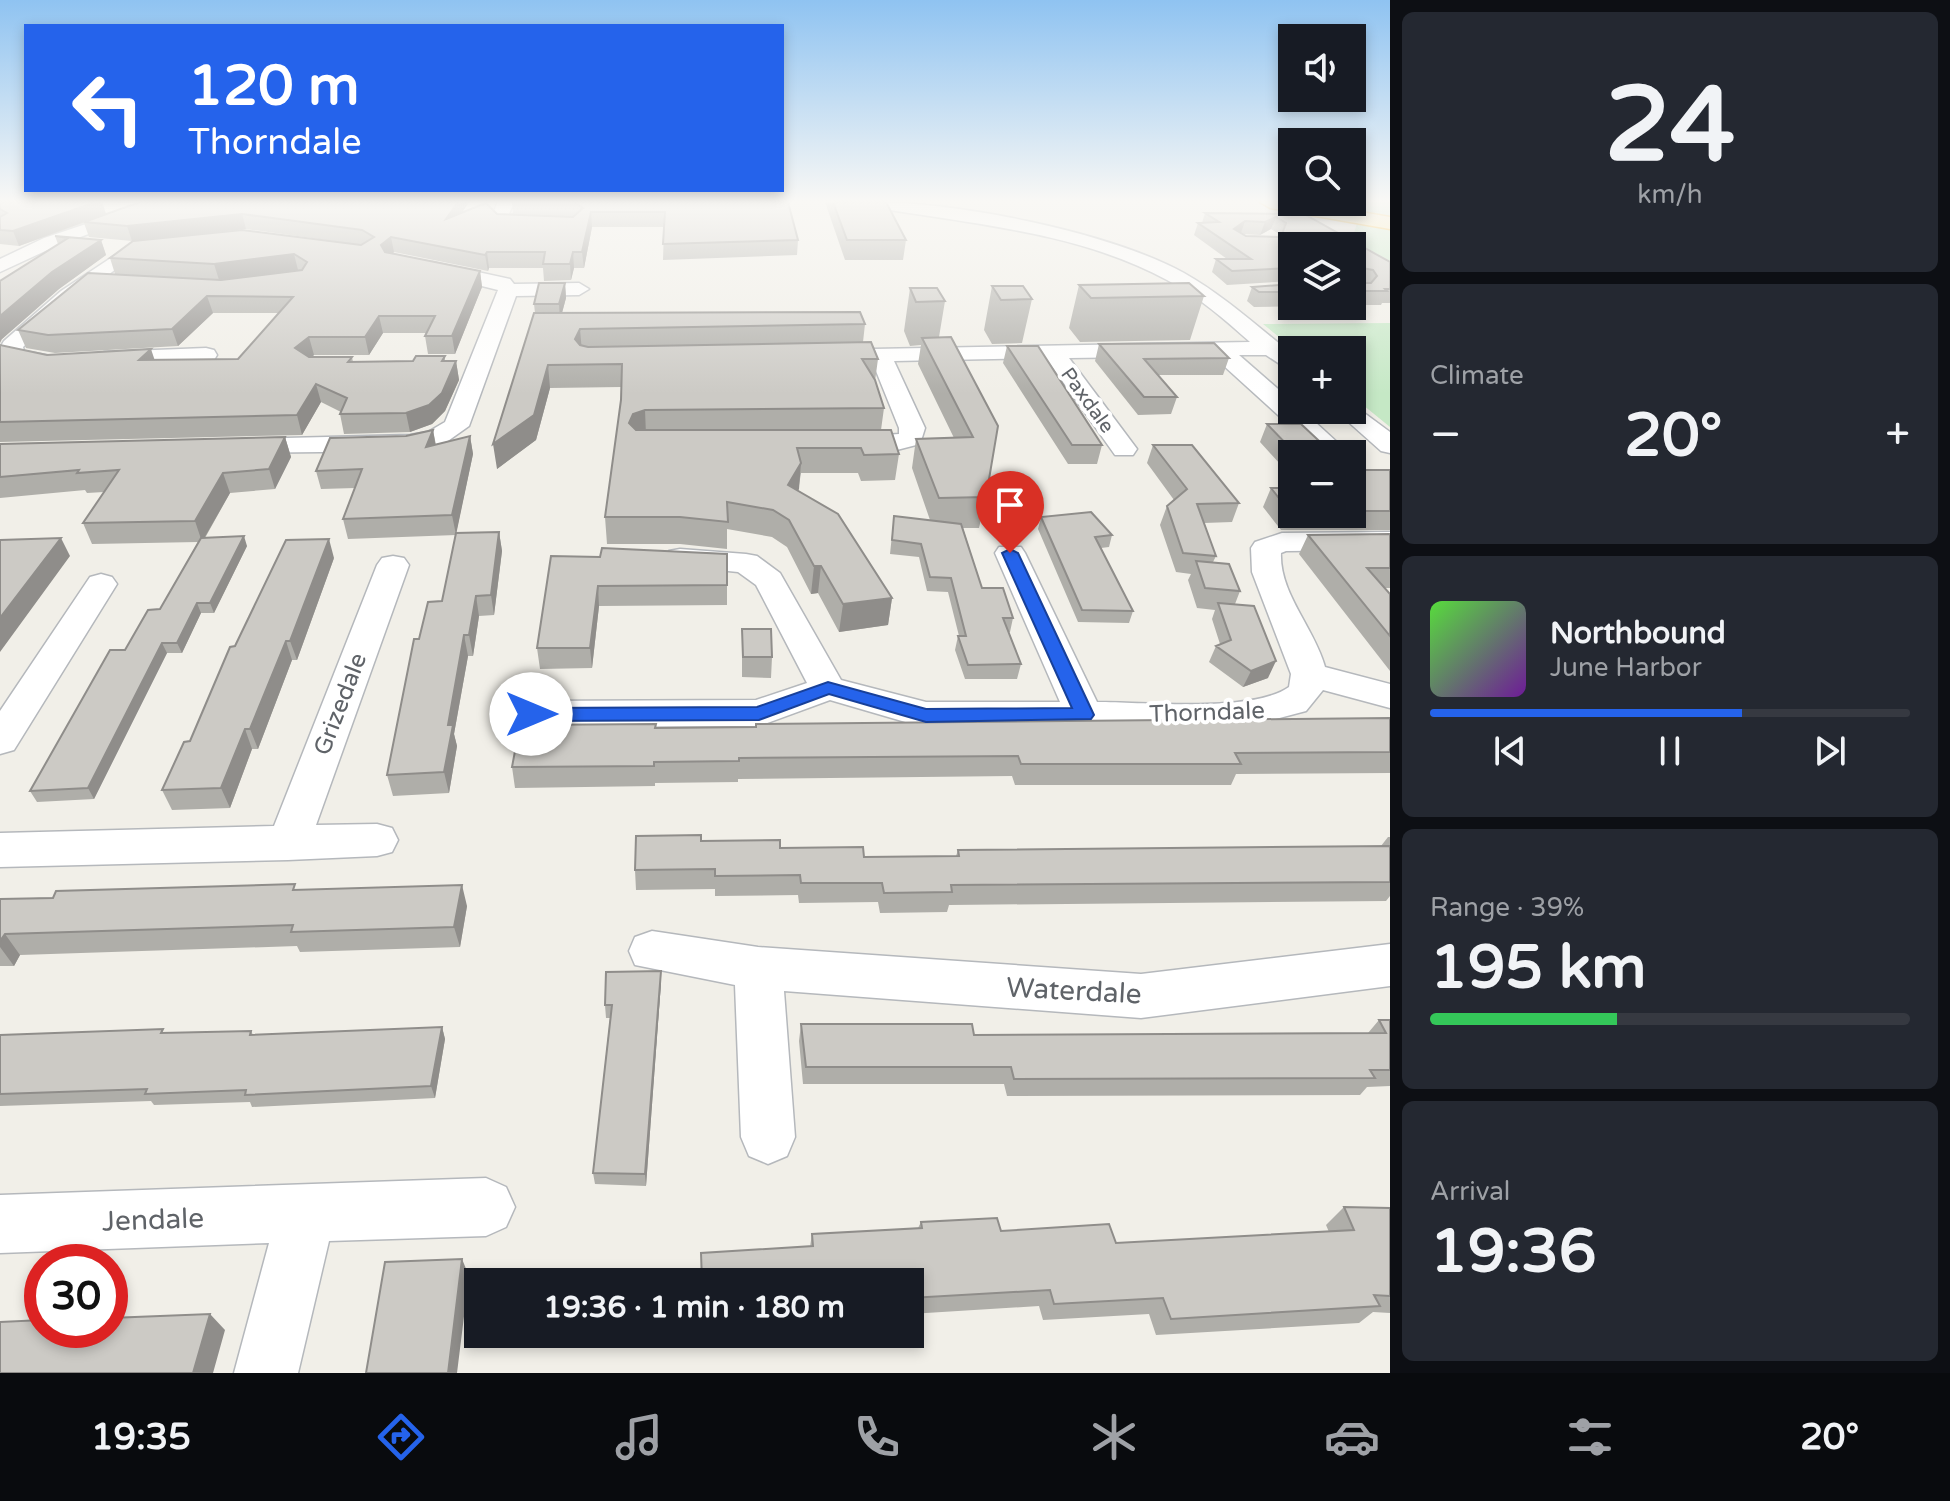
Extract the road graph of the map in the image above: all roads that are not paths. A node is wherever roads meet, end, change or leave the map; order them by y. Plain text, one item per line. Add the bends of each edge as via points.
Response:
1 (111, 266) edge
2 (420, 266) edge
3 (1152, 266) edge
4 (89, 280) junction
5 (117, 282) edge
6 (579, 289) dead end
7 (508, 290) junction
8 (1233, 293) dead end
9 (1206, 295) junction
10 (1270, 348) junction
11 (1219, 349) junction
12 (1053, 352) junction
13 (880, 354) junction
14 (1278, 354) edge
15 (206, 355) dead end
16 (804, 356) edge
17 (480, 364) junction
18 (450, 365) edge
19 (1364, 424) edge
20 (1321, 440) edge
21 (829, 444) edge
22 (1390, 445) edge
23 (213, 448) edge
24 (1125, 449) dead end
25 (1390, 541) edge
26 (1010, 553) dead end
27 (654, 558) edge
28 (393, 565) dead end
29 (101, 584) dead end
30 (1312, 675) junction
31 (828, 688) junction
32 (1390, 696) edge
33 (531, 714) dead end
34 (1084, 715) junction
35 (0, 741) edge
36 (377, 840) dead end
37 (288, 844) junction
38 (0, 850) edge
39 (652, 951) dead end
40 (1390, 965) edge
41 (758, 968) junction
42 (768, 1137) dead end
43 (486, 1207) dead end
44 (306, 1215) junction
45 (0, 1224) edge
46 (266, 1373) edge

1 - 4 street
2 - 7 street via 503,283
3 - 9 street
4 - 5 street
4 - 15 street via 12,346 13,356 76,361
6 - 7 street
7 - 17 street
8 - 9 street
9 - 10 street
10 - 11 street, Paxdale
10 - 14 street
11 - 12 street, Paxdale
11 - 20 street
12 - 13 street, Paxdale
12 - 24 street, Paxdale
13 - 16 street, Paxdale
13 - 21 street via 919,443
17 - 18 street
17 - 23 street via 456,426 436,438
19 - 22 street
25 - 30 street via 1282,542 1266,548 1263,558 1271,582
26 - 34 street
27 - 31 street via 746,563 769,580
28 - 37 street, Grizedale
29 - 35 street
30 - 32 street
30 - 34 street, Thorndale via 1305,693 1282,709 1241,715
31 - 33 street via 759,713
31 - 34 street, Thorndale via 926,715
36 - 37 street
37 - 38 street
39 - 41 street, Waterdale
40 - 41 street, Waterdale via 1141,996
41 - 42 street
43 - 44 street, Jendale
44 - 45 street, Jendale
44 - 46 street

